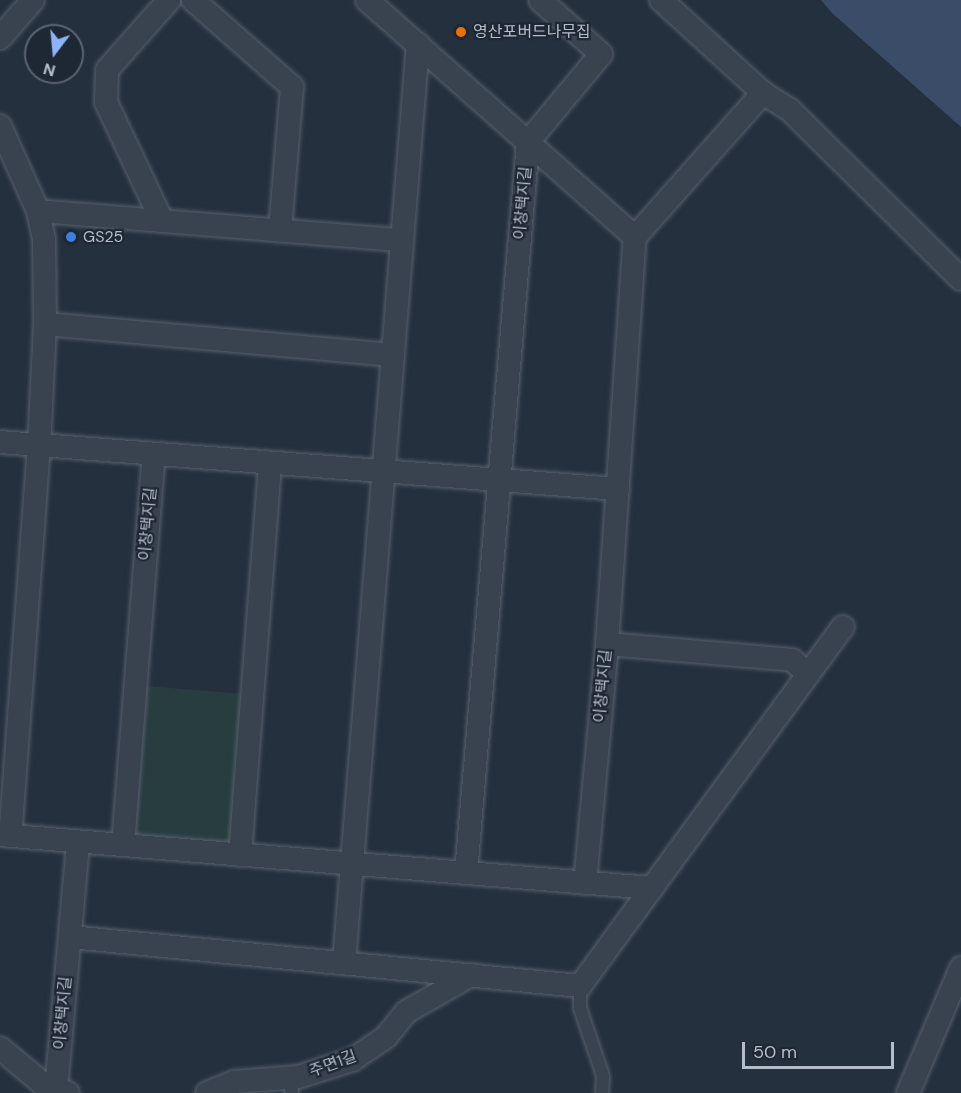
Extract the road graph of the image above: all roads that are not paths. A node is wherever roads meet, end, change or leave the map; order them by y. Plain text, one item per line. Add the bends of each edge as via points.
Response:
1 (33, 0) edge
2 (169, 0) edge
3 (193, 0) edge
4 (367, 0) edge
5 (540, 0) edge
6 (661, 0) edge
7 (0, 38) edge
8 (418, 44) junction
9 (763, 93) junction
10 (0, 126) edge
11 (528, 142) junction
12 (38, 212) junction
13 (162, 221) junction
14 (280, 231) junction
15 (636, 237) junction
16 (400, 240) junction
17 (961, 279) edge
18 (45, 324) junction
19 (393, 355) junction
20 (0, 442) edge
21 (39, 445) junction
22 (154, 454) junction
23 (270, 463) junction
24 (383, 471) junction
25 (499, 480) junction
26 (618, 489) junction
27 (843, 627) dead end
28 (607, 644) junction
29 (808, 674) junction
30 (5, 836) edge
31 (78, 842) junction
32 (123, 845) junction
33 (240, 855) junction
34 (352, 864) junction
35 (466, 873) junction
36 (585, 882) junction
37 (652, 888) junction
38 (70, 937) junction
39 (344, 963) junction
40 (961, 968) edge
41 (471, 975) junction
42 (580, 986) junction
43 (0, 1048) edge
44 (291, 1085) edge
45 (63, 1091) edge
46 (207, 1093) edge
47 (602, 1093) edge
48 (908, 1093) edge

1 - 7 street
2 - 13 street via 107,70 106,102
3 - 14 street via 292,87
4 - 8 street, 이창택지길
5 - 11 street, 이창택지길 via 601,54
6 - 9 street
8 - 11 street, 이창택지길
8 - 16 street
9 - 15 street
9 - 17 street via 790,110
10 - 12 street
11 - 15 street, 이창택지길
11 - 25 street, 이창택지길
12 - 13 street
12 - 18 street via 44,239
13 - 14 street
14 - 16 street
15 - 26 street, 이창택지길
16 - 19 street
18 - 19 street
18 - 21 street
19 - 24 street
20 - 21 street
21 - 22 street
21 - 30 street
22 - 23 street
22 - 32 street, 이창택지길
23 - 24 street
23 - 33 street
24 - 25 street
24 - 34 street
25 - 26 street
25 - 35 street, 이창택지길
26 - 28 street, 이창택지길
27 - 29 street
28 - 29 street via 792,660
28 - 36 street, 이창택지길
29 - 37 street
30 - 31 street
31 - 32 street
31 - 38 street, 이창택지길
32 - 33 street
33 - 34 street
34 - 35 street
34 - 39 street
35 - 36 street
36 - 37 street
37 - 42 street
38 - 39 street
38 - 45 street, 이창택지길
39 - 41 street
40 - 48 street
41 - 42 street
41 - 44 street, 주면1길 via 406,1012 366,1052
42 - 47 lane via 580,1008 603,1076
43 - 45 street via 42,1083
44 - 46 street, 주면1길 via 234,1082

